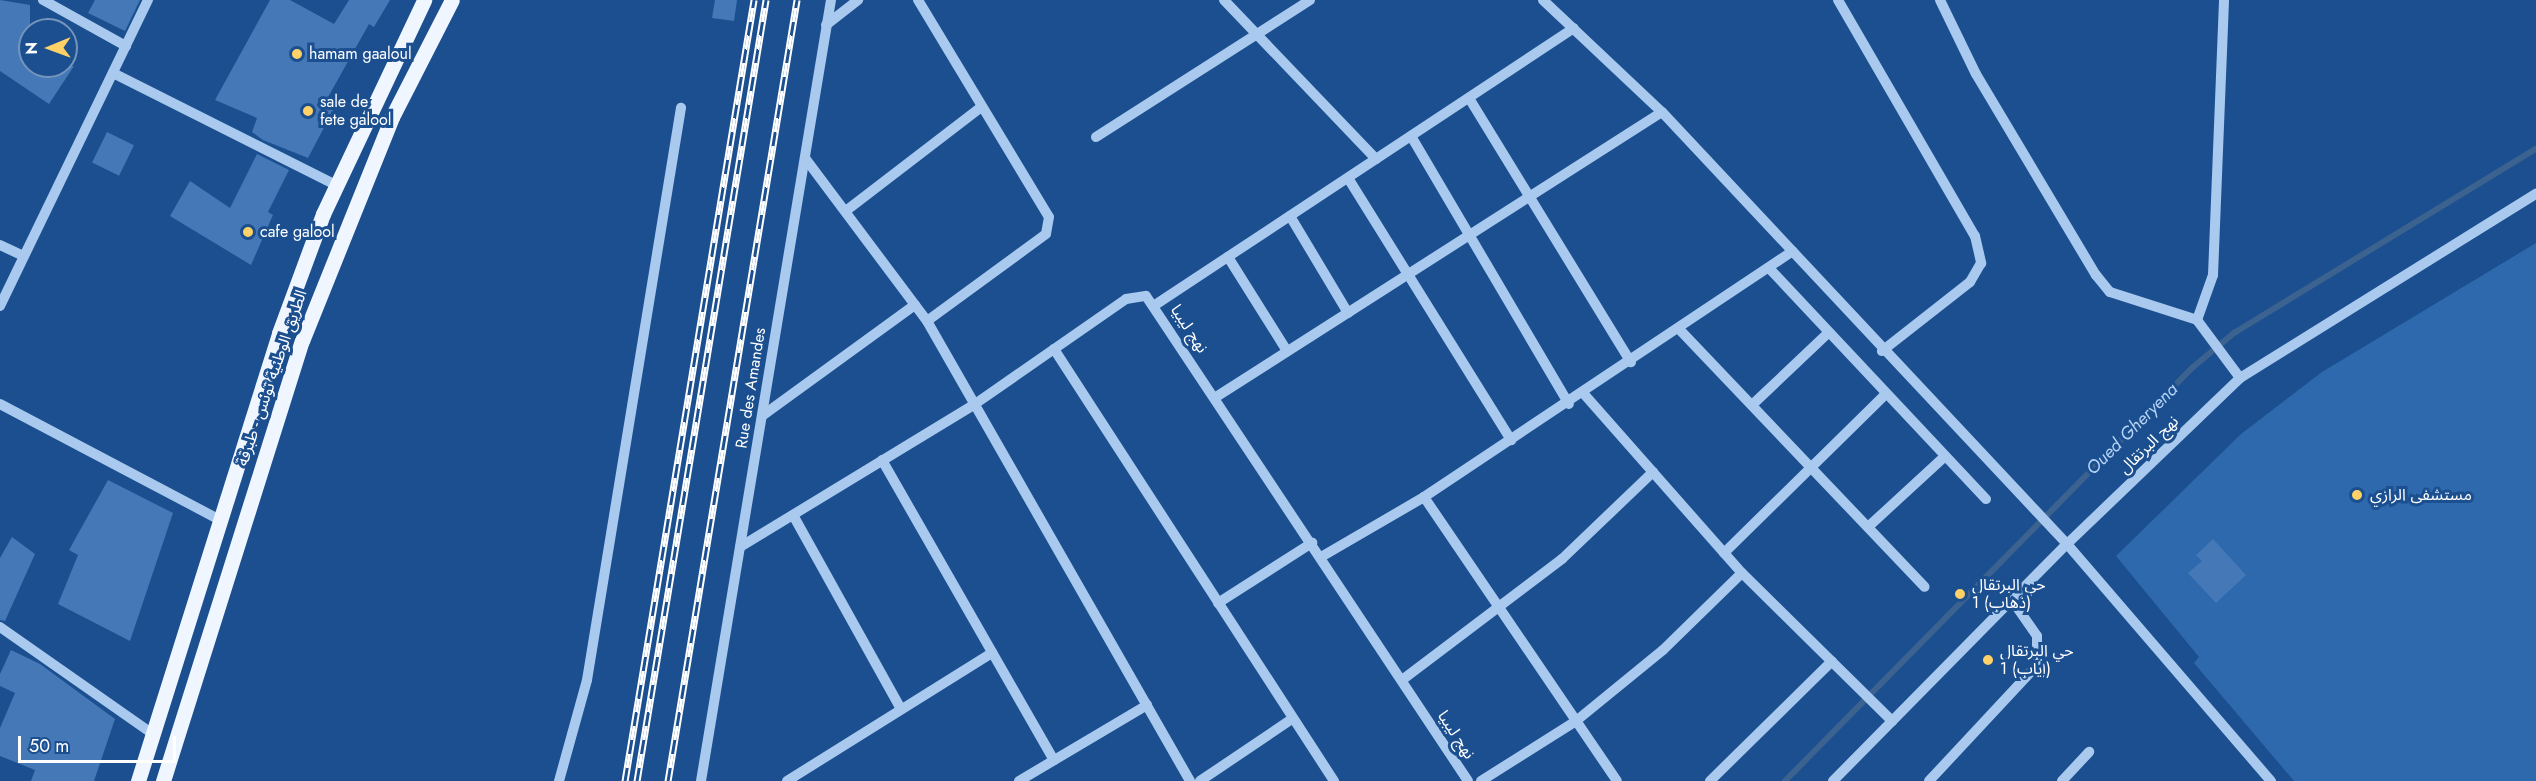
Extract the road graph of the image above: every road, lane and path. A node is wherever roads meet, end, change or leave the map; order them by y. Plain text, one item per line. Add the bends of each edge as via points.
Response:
1 (43, 0) edge
2 (148, 0) edge
3 (424, 0) edge
4 (452, 0) edge
5 (831, 0) edge
6 (858, 0) edge
7 (918, 0) edge
8 (1224, 0) edge
9 (1310, 0) edge
10 (1543, 0) edge
11 (1838, 0) edge
12 (1940, 0) edge
13 (2224, 0) edge
14 (826, 25) junction
15 (1574, 28) junction
16 (1254, 36) junction
17 (126, 46) junction
18 (113, 73) junction
19 (1469, 98) junction
20 (681, 108) dead end
21 (980, 108) junction
22 (1662, 112) junction
23 (1411, 136) junction
24 (1096, 137) dead end
25 (805, 158) junction
26 (1376, 159) junction
27 (1348, 178) junction
28 (336, 185) junction
29 (2536, 194) edge
30 (1532, 195) junction
31 (847, 210) junction
32 (1290, 216) junction
33 (1469, 236) junction
34 (0, 245) edge
35 (1794, 251) junction
36 (24, 256) junction
37 (1228, 257) junction
38 (1769, 268) junction
39 (1408, 274) junction
40 (915, 305) junction
41 (1155, 305) junction
42 (0, 306) edge
43 (1348, 313) junction
44 (927, 321) junction
45 (2199, 323) junction
46 (1679, 329) junction
47 (1827, 334) junction
48 (1054, 349) junction
49 (1287, 351) junction
50 (1882, 351) junction
51 (1631, 362) junction
52 (2240, 378) junction
53 (1584, 394) junction
54 (1886, 394) junction
55 (1216, 397) junction
56 (975, 404) junction
57 (1569, 404) junction
58 (1752, 405) junction
59 (2, 408) edge
60 (762, 416) junction
61 (1511, 440) junction
62 (1944, 457) junction
63 (882, 460) junction
64 (1812, 467) junction
65 (1653, 472) junction
66 (1424, 497) junction
67 (1986, 499) dead end
68 (793, 515) junction
69 (218, 519) junction
70 (1868, 527) junction
71 (1312, 543) junction
72 (2067, 544) junction
73 (740, 547) junction
74 (1724, 553) junction
75 (1321, 557) junction
76 (1742, 573) junction
77 (1925, 587) dead end
78 (2012, 600) junction
79 (1218, 603) junction
80 (1500, 605) junction
81 (0, 627) edge
82 (992, 652) junction
83 (1832, 661) junction
84 (1402, 680) junction
85 (1147, 705) junction
86 (901, 709) junction
87 (1292, 719) junction
88 (1576, 721) junction
89 (1892, 721) junction
90 (153, 734) junction
91 (2089, 752) dead end
92 (1054, 760) junction
93 (138, 781) edge
94 (163, 781) edge
95 (559, 781) edge
96 (701, 781) edge
97 (787, 781) edge
98 (1019, 781) edge
99 (1190, 781) edge
100 (1200, 781) edge
101 (1334, 781) edge
102 (1468, 781) edge
103 (1481, 781) edge
104 (1617, 781) edge
105 (1710, 781) edge
106 (1833, 781) edge
107 (1929, 781) edge
108 (2062, 781) edge
109 (2271, 781) edge

1 - 17 street
2 - 17 street
3 - 28 main road, الطريق الوطنية تونس - طبرقة
4 - 94 main road, الطريق الوطنية تونس - طبرقة via 392,117 302,341
5 - 14 street, Rue des Amandes
6 - 14 street
7 - 21 street
8 - 16 street
9 - 16 street
10 - 15 street
11 - 50 street via 1975,236 1981,263 1970,282
12 - 45 street via 1976,74 2096,275 2110,292
13 - 45 street via 2213,275
14 - 25 street, Rue des Amandes
15 - 19 street
15 - 22 street
16 - 24 street
16 - 26 street
17 - 18 street
18 - 28 street
18 - 36 street
19 - 23 street
19 - 30 street
20 - 95 street via 587,680
21 - 31 street
21 - 44 street via 1044,204 1049,227
22 - 30 street
22 - 35 street
23 - 26 street
23 - 33 street
25 - 31 street
25 - 60 street, Rue des Amandes
26 - 27 street
27 - 32 street
27 - 39 street
28 - 69 main road, الطريق الوطنية تونس - طبرقة via 279,333
29 - 52 street, نهج البرتقال
30 - 33 street
30 - 51 street
31 - 40 street
32 - 37 street
32 - 43 street
33 - 39 street
33 - 57 street
34 - 36 street
35 - 38 street
35 - 50 street
36 - 42 street
37 - 41 street
37 - 49 street
38 - 46 street
38 - 47 street
39 - 43 street
39 - 61 street
40 - 44 street
40 - 60 street
41 - 48 street, نهج ليبيا via 1146,296 1133,296
41 - 55 street, نهج ليبيا
43 - 49 street
44 - 56 street
45 - 52 street
46 - 51 street
46 - 58 street
47 - 54 street
47 - 58 street
48 - 56 street, نهج ليبيا
48 - 79 street
49 - 55 street
50 - 72 street
51 - 53 street
52 - 72 street, نهج البرتقال
53 - 57 street
53 - 65 street
54 - 62 street
54 - 64 street
55 - 71 street, نهج ليبيا
56 - 63 street, نهج ليبيا
56 - 85 street
57 - 61 street
58 - 64 street
59 - 69 street
60 - 73 street, Rue des Amandes
61 - 66 street
62 - 67 street
62 - 70 street
63 - 68 street, نهج ليبيا
63 - 82 street
64 - 70 street
64 - 74 street
65 - 74 street
65 - 80 street via 1562,559
66 - 75 street
66 - 80 street
68 - 73 street, نهج ليبيا
68 - 86 street
69 - 90 main road, الطريق الوطنية تونس - طبرقة
70 - 77 street
71 - 75 street, نهج ليبيا
71 - 79 street
72 - 78 street, نهج البرتقال
72 - 109 street
73 - 96 street, Rue des Amandes
74 - 76 street
75 - 84 street, نهج ليبيا
76 - 83 street
76 - 88 street via 1663,650
78 - 89 street, نهج البرتقال
78 - 107 street via 2037,636 2037,664
79 - 87 street
80 - 84 street
80 - 88 street
81 - 90 street
82 - 86 street
82 - 92 street
83 - 89 street
83 - 105 street
84 - 102 street, نهج ليبيا
85 - 92 street
85 - 99 street
86 - 97 street
87 - 100 street
87 - 101 street
88 - 103 street
88 - 104 street
89 - 106 street, نهج البرتقال
90 - 93 main road, الطريق الوطنية تونس - طبرقة
91 - 108 street
92 - 98 street

